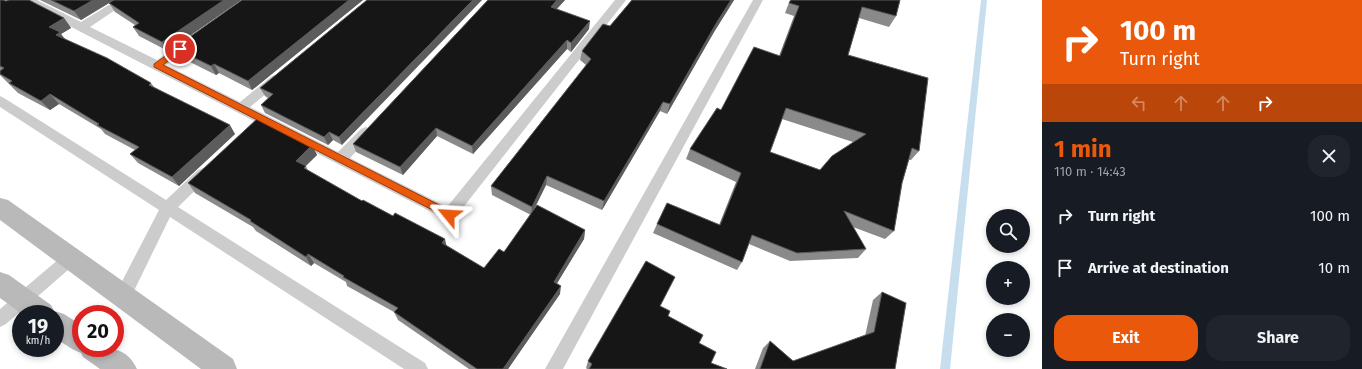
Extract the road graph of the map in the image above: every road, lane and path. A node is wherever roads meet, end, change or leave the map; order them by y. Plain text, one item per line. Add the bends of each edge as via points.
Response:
1 (29, 0) edge
2 (126, 0) edge
3 (621, 0) edge
4 (758, 0) edge
5 (81, 27) junction
6 (201, 35) edge
7 (157, 66) junction
8 (283, 74) edge
9 (0, 101) edge
10 (241, 108) junction
11 (262, 119) junction
12 (372, 125) edge
13 (250, 129) edge
14 (340, 159) junction
15 (212, 166) edge
16 (0, 207) edge
17 (167, 208) junction
18 (71, 258) junction
19 (0, 283) edge
20 (123, 296) junction
21 (22, 300) junction
22 (29, 305) edge
23 (0, 319) edge
24 (105, 357) edge
25 (122, 369) edge
26 (223, 369) edge
27 (419, 369) edge
28 (554, 369) edge

1 - 5 lane
2 - 5 lane
3 - 14 lane via 449,215
4 - 28 lane
5 - 7 lane
6 - 7 lane
7 - 10 lane
8 - 10 lane
9 - 17 lane
10 - 11 lane
11 - 13 lane
11 - 14 lane
12 - 14 lane
15 - 17 lane
16 - 18 main road
17 - 20 lane
17 - 27 lane
18 - 20 main road
18 - 21 lane
19 - 21 main road
20 - 26 main road
21 - 22 main road
21 - 23 lane
24 - 25 main road

